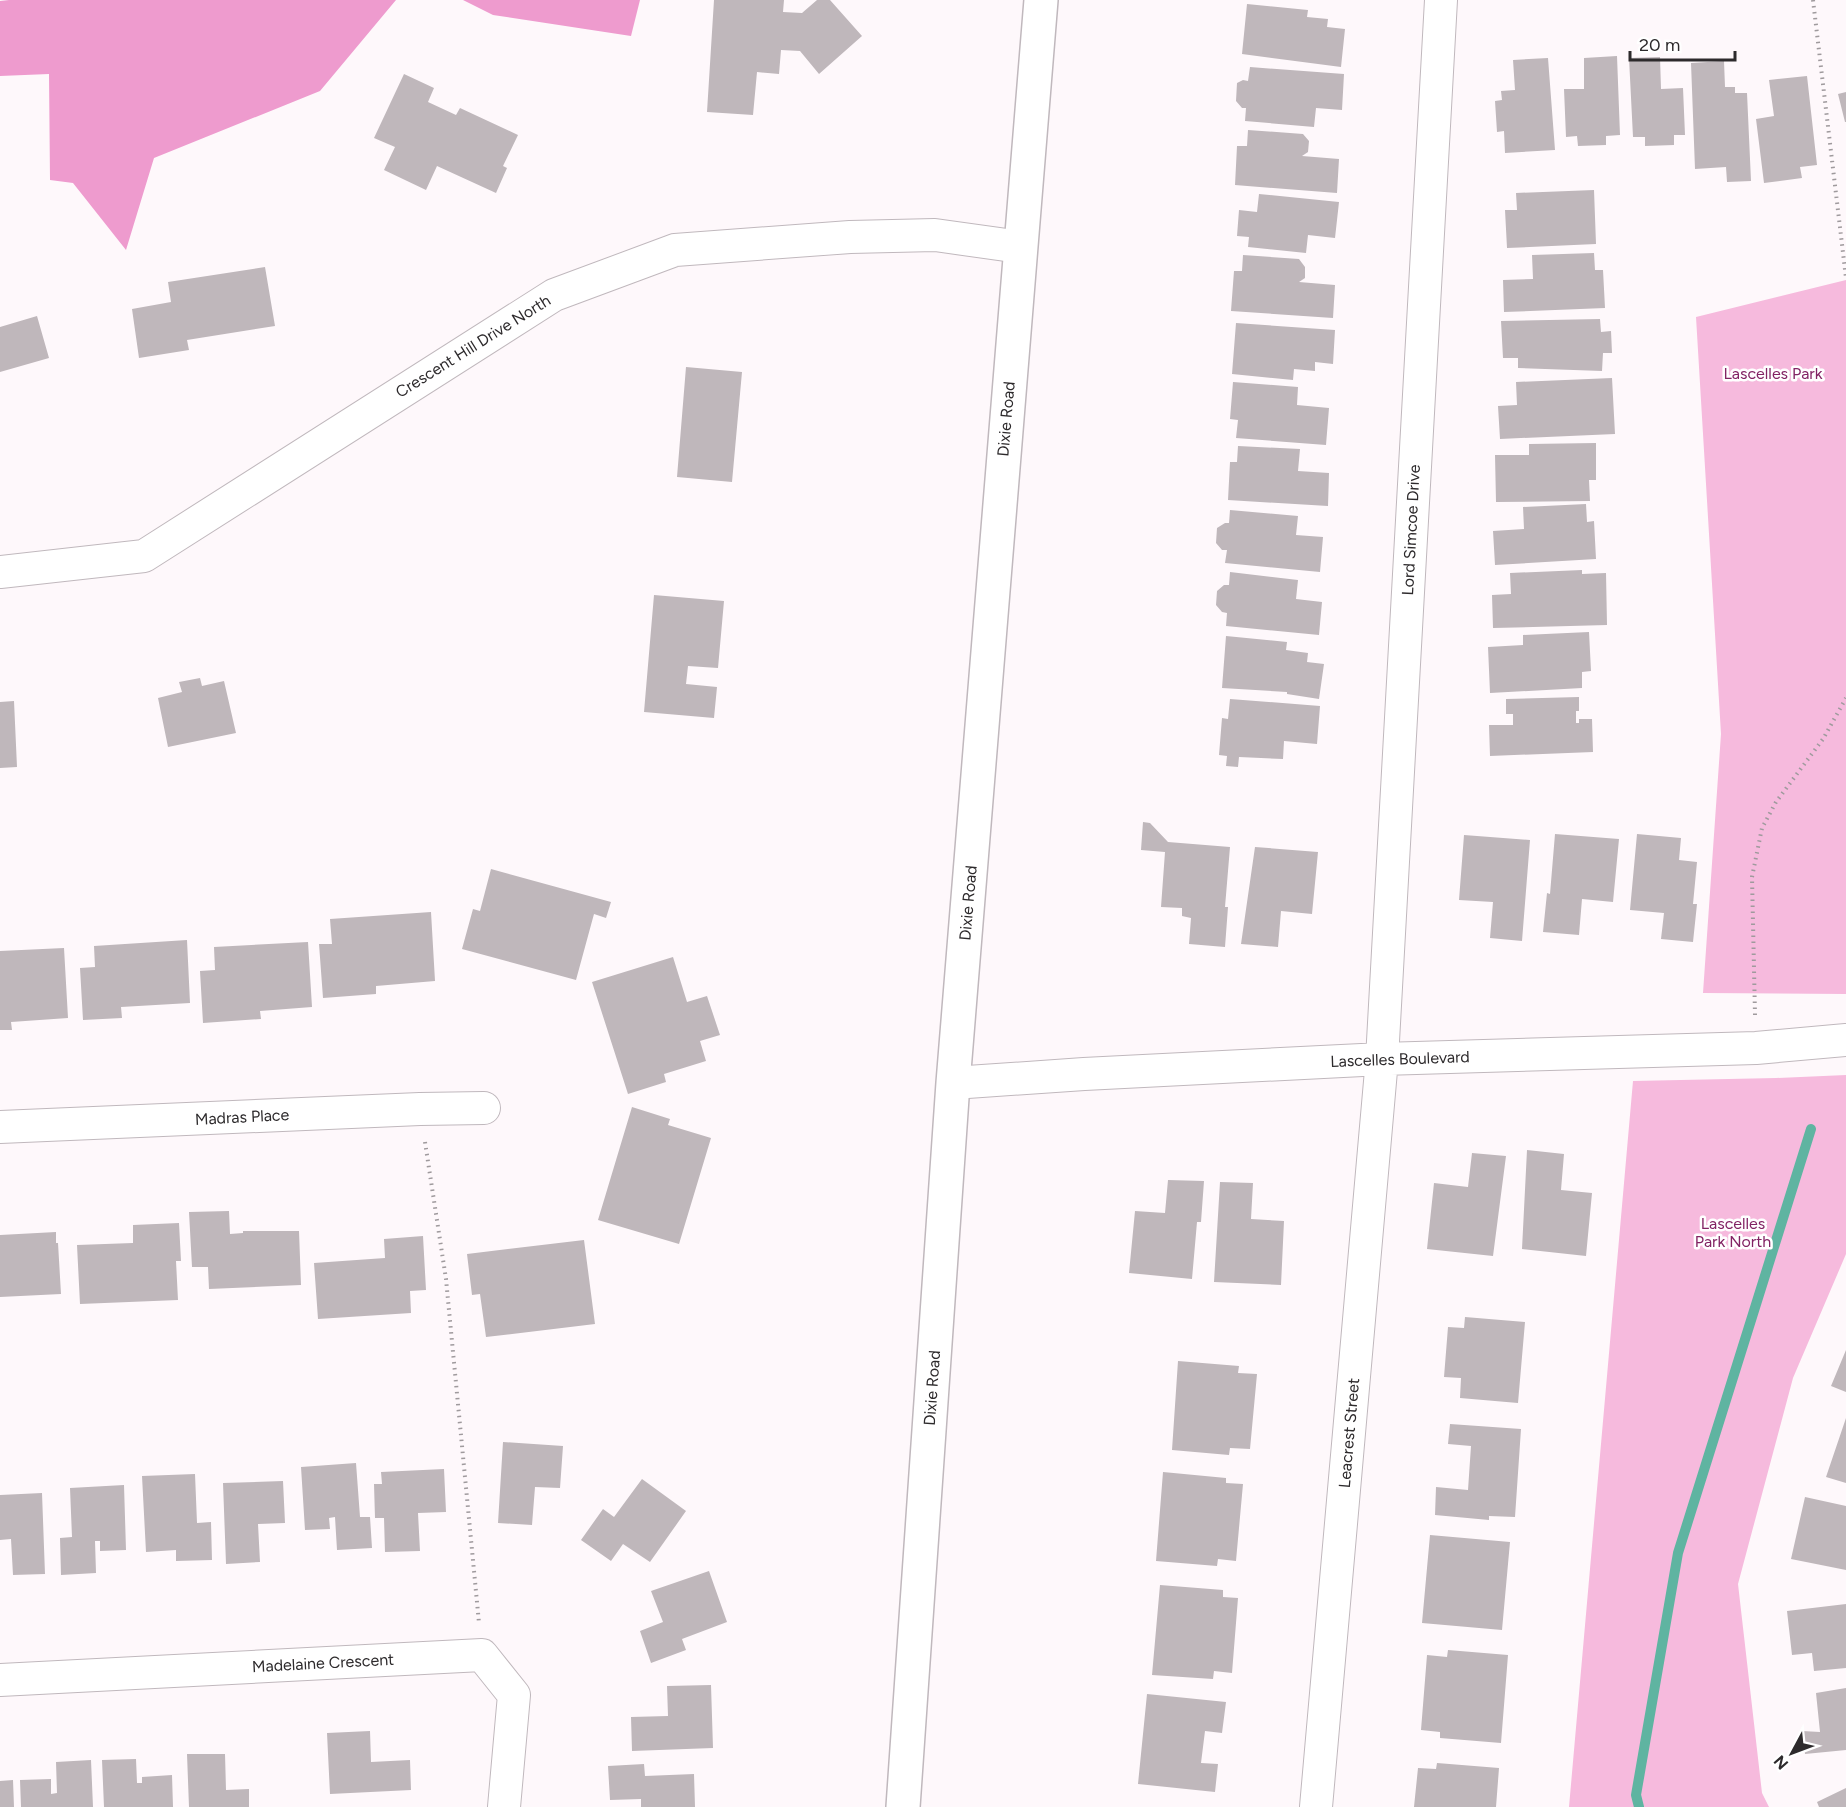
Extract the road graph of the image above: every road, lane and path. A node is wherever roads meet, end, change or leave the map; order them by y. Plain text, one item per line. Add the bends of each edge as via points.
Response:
1 (1041, 0) edge
2 (1441, 0) edge
3 (1812, 0) edge
4 (1020, 247) junction
5 (1846, 278) edge
6 (0, 572) edge
7 (1846, 698) edge
8 (1846, 1040) edge
9 (1756, 1048) junction
10 (1382, 1059) junction
11 (954, 1083) junction
12 (484, 1108) dead end
13 (420, 1109) junction
14 (0, 1127) edge
15 (482, 1655) junction
16 (0, 1680) edge
17 (504, 1807) edge
18 (903, 1807) edge
19 (1316, 1807) edge

1 - 4 main road, Dixie Road
2 - 10 street, Lord Simcoe Drive
3 - 5 path
4 - 6 street, Crescent Hill Drive North via 935,235 675,250 554,295 144,556
4 - 11 main road, Dixie Road
7 - 9 path via 1761,828 1752,878
8 - 9 street, Lascelles Boulevard
9 - 10 street, Lascelles Boulevard
10 - 11 street, Lascelles Boulevard
10 - 19 street, Leacrest Street
11 - 18 main road, Dixie Road
12 - 13 street, Madras Place
13 - 14 street, Madras Place
13 - 15 path via 446,1279
15 - 16 street, Madelaine Crescent
15 - 17 street via 514,1695

